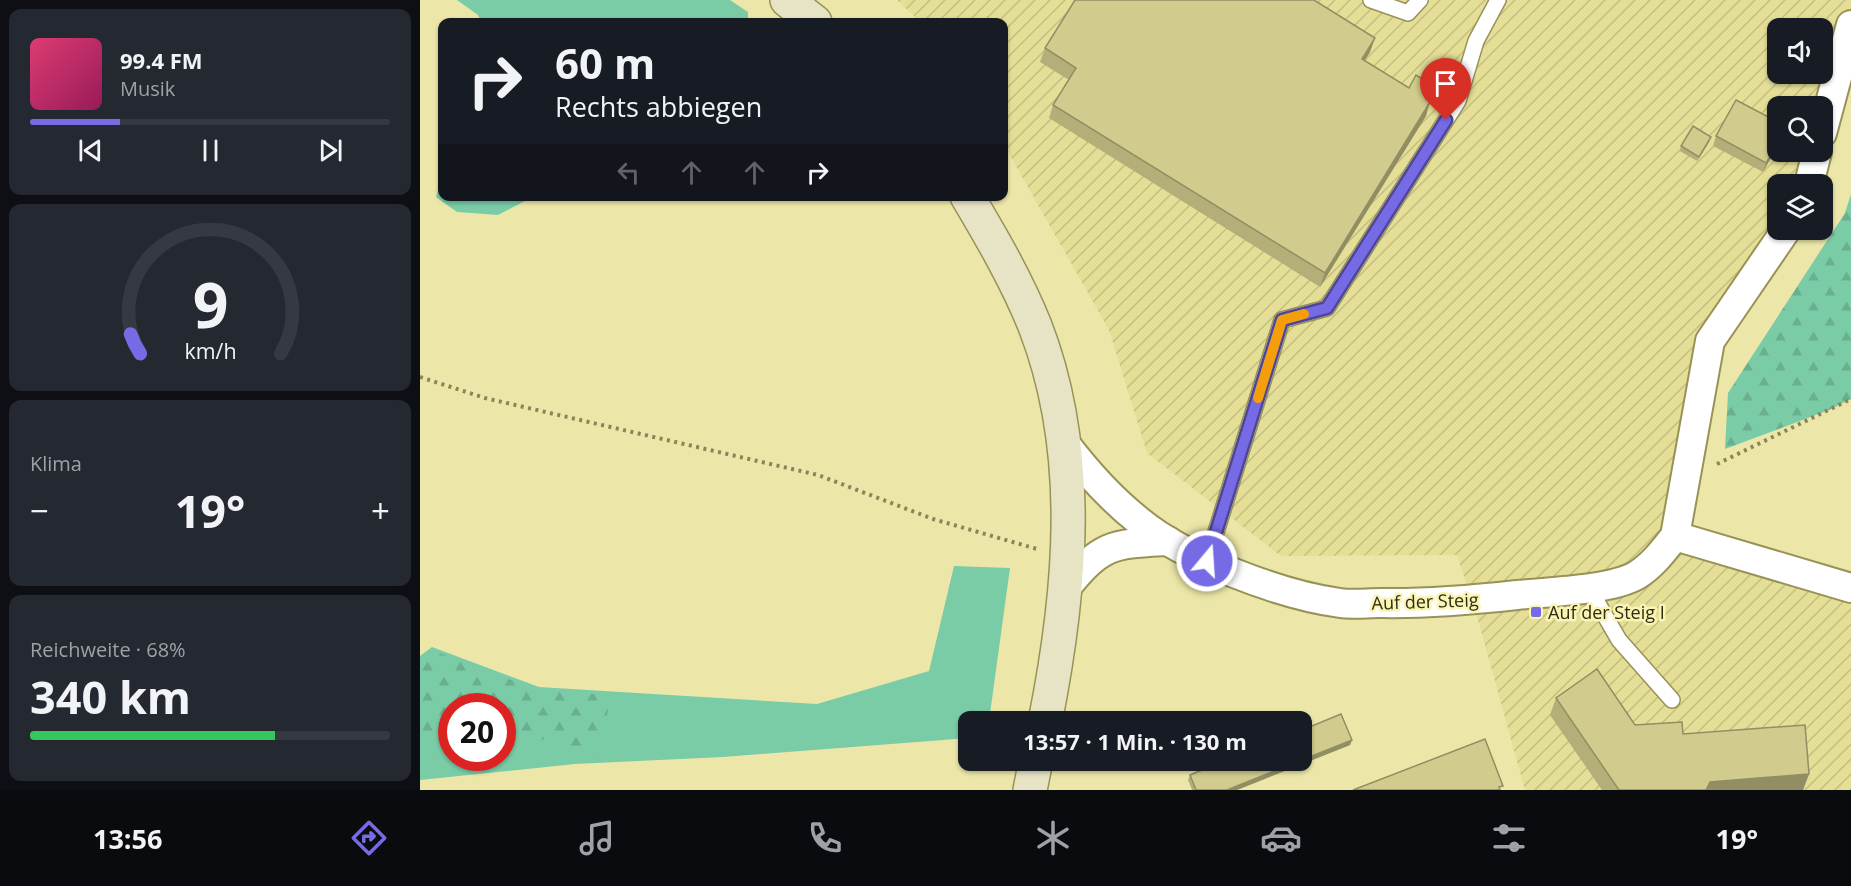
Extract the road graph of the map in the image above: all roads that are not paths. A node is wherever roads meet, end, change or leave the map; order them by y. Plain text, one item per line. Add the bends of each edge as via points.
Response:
1 (787, 0) edge
2 (1371, 0) edge
3 (1420, 0) edge
4 (1498, 0) edge
5 (810, 18) edge
6 (1851, 25) edge
7 (1832, 96) edge
8 (970, 201) edge
9 (1779, 240) edge
10 (1064, 442) junction
11 (1675, 536) junction
12 (1168, 541) junction
13 (1207, 561) junction
14 (1067, 573) junction
15 (1589, 588) junction
16 (1851, 588) edge
17 (1672, 700) dead end
18 (1047, 711) edge
19 (1034, 771) edge
20 (1030, 790) edge

1 - 5 main road
2 - 3 lane via 1408,13
4 - 13 lane via 1476,41 1458,101 1327,308 1282,320
6 - 7 street
8 - 10 main road via 1000,251 1035,327 1053,385
9 - 11 street, Auf der Steig via 1710,341
10 - 12 street, Auf der Steig via 1121,506
10 - 14 main road via 1068,459
11 - 15 street, Auf der Steig via 1658,558 1636,575
11 - 16 street
12 - 13 street, Auf der Steig
12 - 14 street, Auf der Steig via 1124,543
13 - 15 street, Auf der Steig via 1272,586 1340,603 1436,604
14 - 18 main road
15 - 17 lane via 1619,640
19 - 20 main road

